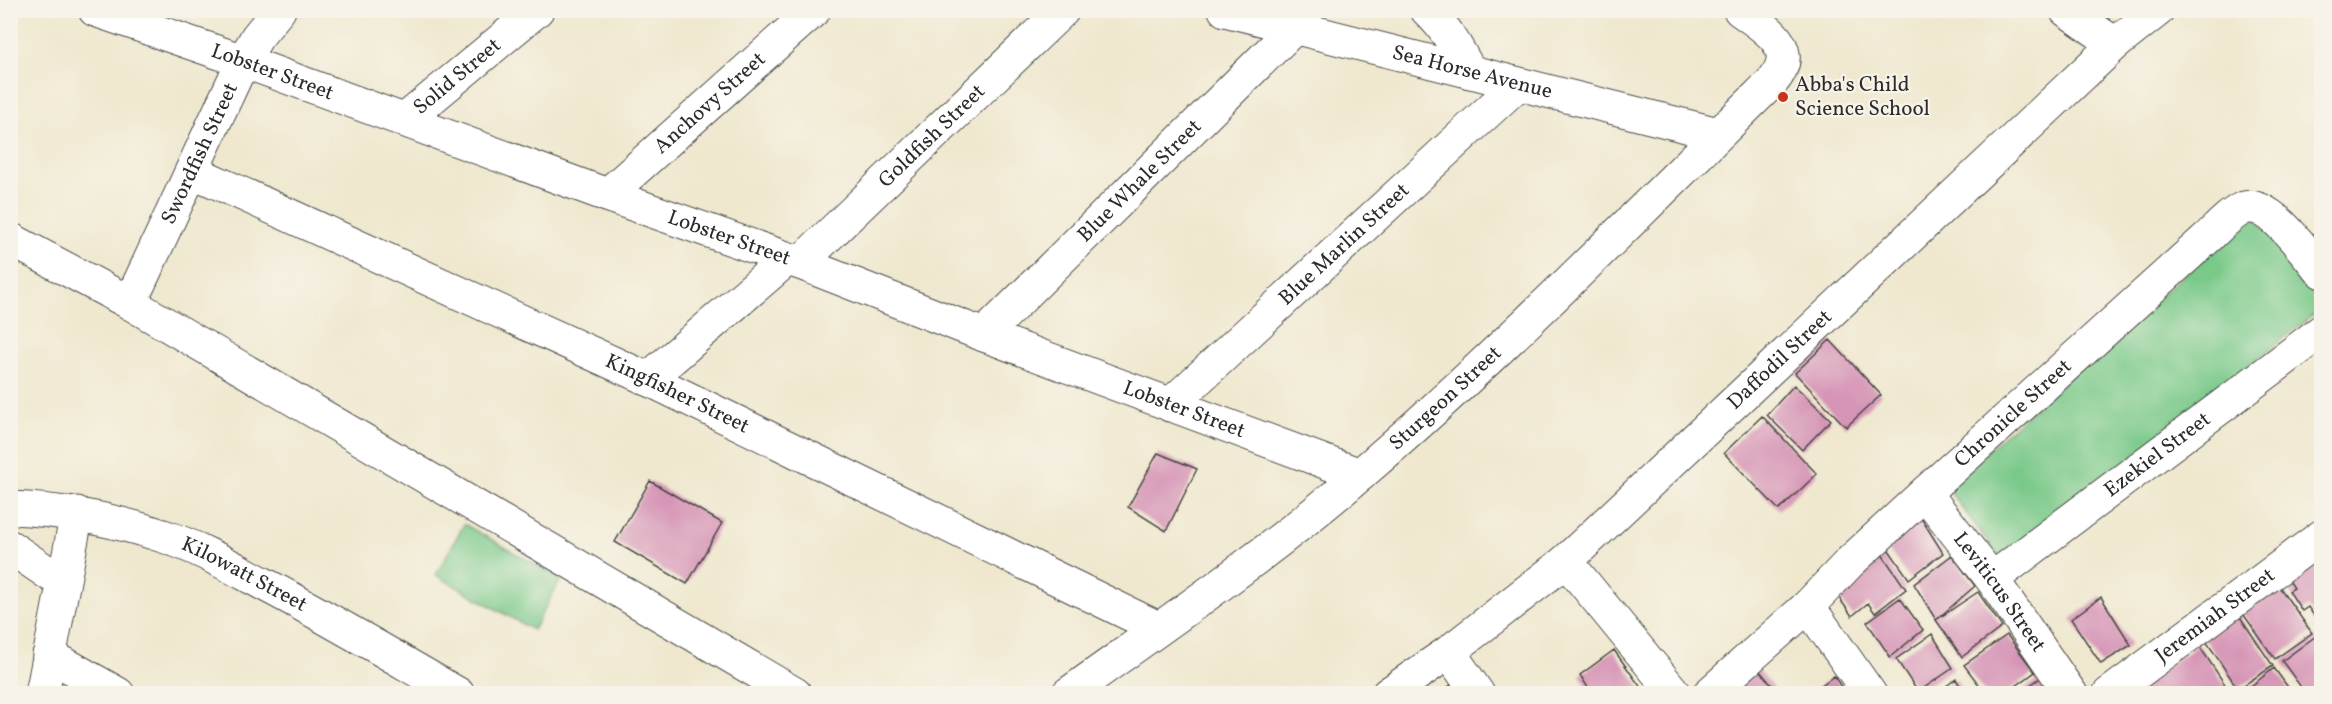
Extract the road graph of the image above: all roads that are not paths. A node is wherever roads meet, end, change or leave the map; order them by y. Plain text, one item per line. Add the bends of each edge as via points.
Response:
1 (95, 10) edge
2 (279, 10) edge
3 (537, 10) edge
4 (814, 10) edge
5 (1063, 10) edge
6 (1226, 10) edge
7 (1426, 10) edge
8 (1740, 10) edge
9 (2066, 10) edge
10 (2158, 10) edge
11 (1294, 28) junction
12 (2115, 44) junction
13 (243, 61) junction
14 (1470, 72) junction
15 (1518, 84) junction
16 (405, 120) junction
17 (1718, 134) junction
18 (192, 171) junction
19 (607, 195) junction
20 (10, 239) edge
21 (794, 261) junction
22 (2322, 272) edge
23 (130, 303) junction
24 (2322, 331) edge
25 (984, 335) junction
26 (648, 379) junction
27 (1170, 405) junction
28 (1360, 475) junction
29 (1925, 493) junction
30 (10, 508) edge
31 (76, 513) junction
32 (2322, 537) edge
33 (10, 547) edge
34 (1566, 561) junction
35 (1992, 579) junction
36 (63, 583) junction
37 (1808, 606) junction
38 (1158, 628) junction
39 (1449, 652) junction
40 (50, 655) junction
41 (42, 693) edge
42 (117, 693) edge
43 (458, 693) edge
44 (795, 693) edge
45 (1068, 693) edge
46 (1388, 693) edge
47 (1478, 693) edge
48 (1674, 693) edge
49 (1709, 693) edge
50 (1870, 693) edge
51 (2071, 693) edge
52 (2109, 693) edge

1 - 13 street, Lobster Street
2 - 13 street, Swordfish Street
3 - 16 street, Solid Street
4 - 19 street, Anchovy Street
5 - 21 street, Goldfish Street
6 - 11 street, Sea Horse Avenue
7 - 14 street via 1440,22
8 - 17 street, Sturgeon Street via 1772,33 1781,46 1781,72
9 - 12 street
10 - 12 street, Daffodil Street
11 - 14 street, Sea Horse Avenue
11 - 25 street, Blue Whale Street
12 - 34 street, Daffodil Street
13 - 16 street, Lobster Street
13 - 18 street, Swordfish Street
14 - 15 street, Sea Horse Avenue
15 - 17 street, Sea Horse Avenue
15 - 27 street, Blue Marlin Street
16 - 19 street, Lobster Street
17 - 28 street, Sturgeon Street via 1474,372
18 - 23 street, Swordfish Street
18 - 26 street, Kingfisher Street
19 - 21 street, Lobster Street
20 - 23 street
21 - 25 street, Lobster Street
21 - 26 street, Goldfish Street
22 - 29 street, Chronicle Street via 2267,212 2242,208
23 - 44 street
24 - 35 street, Ezekiel Street
25 - 27 street, Lobster Street
26 - 38 street, Kingfisher Street
27 - 28 street, Lobster Street
28 - 38 street, Sturgeon Street via 1229,578
29 - 35 street, Leviticus Street
29 - 37 street, Chronicle Street
30 - 31 street, Kilowatt Street
31 - 36 street
31 - 43 street, Kilowatt Street via 168,538 212,556
32 - 52 street, Jeremiah Street
33 - 36 street
34 - 39 street, Daffodil Street
34 - 48 street
35 - 51 street, Leviticus Street
36 - 40 street
37 - 49 street, Chronicle Street
37 - 50 street
38 - 45 street, Sturgeon Street
39 - 46 street, Daffodil Street
39 - 47 street
40 - 41 street
40 - 42 street

